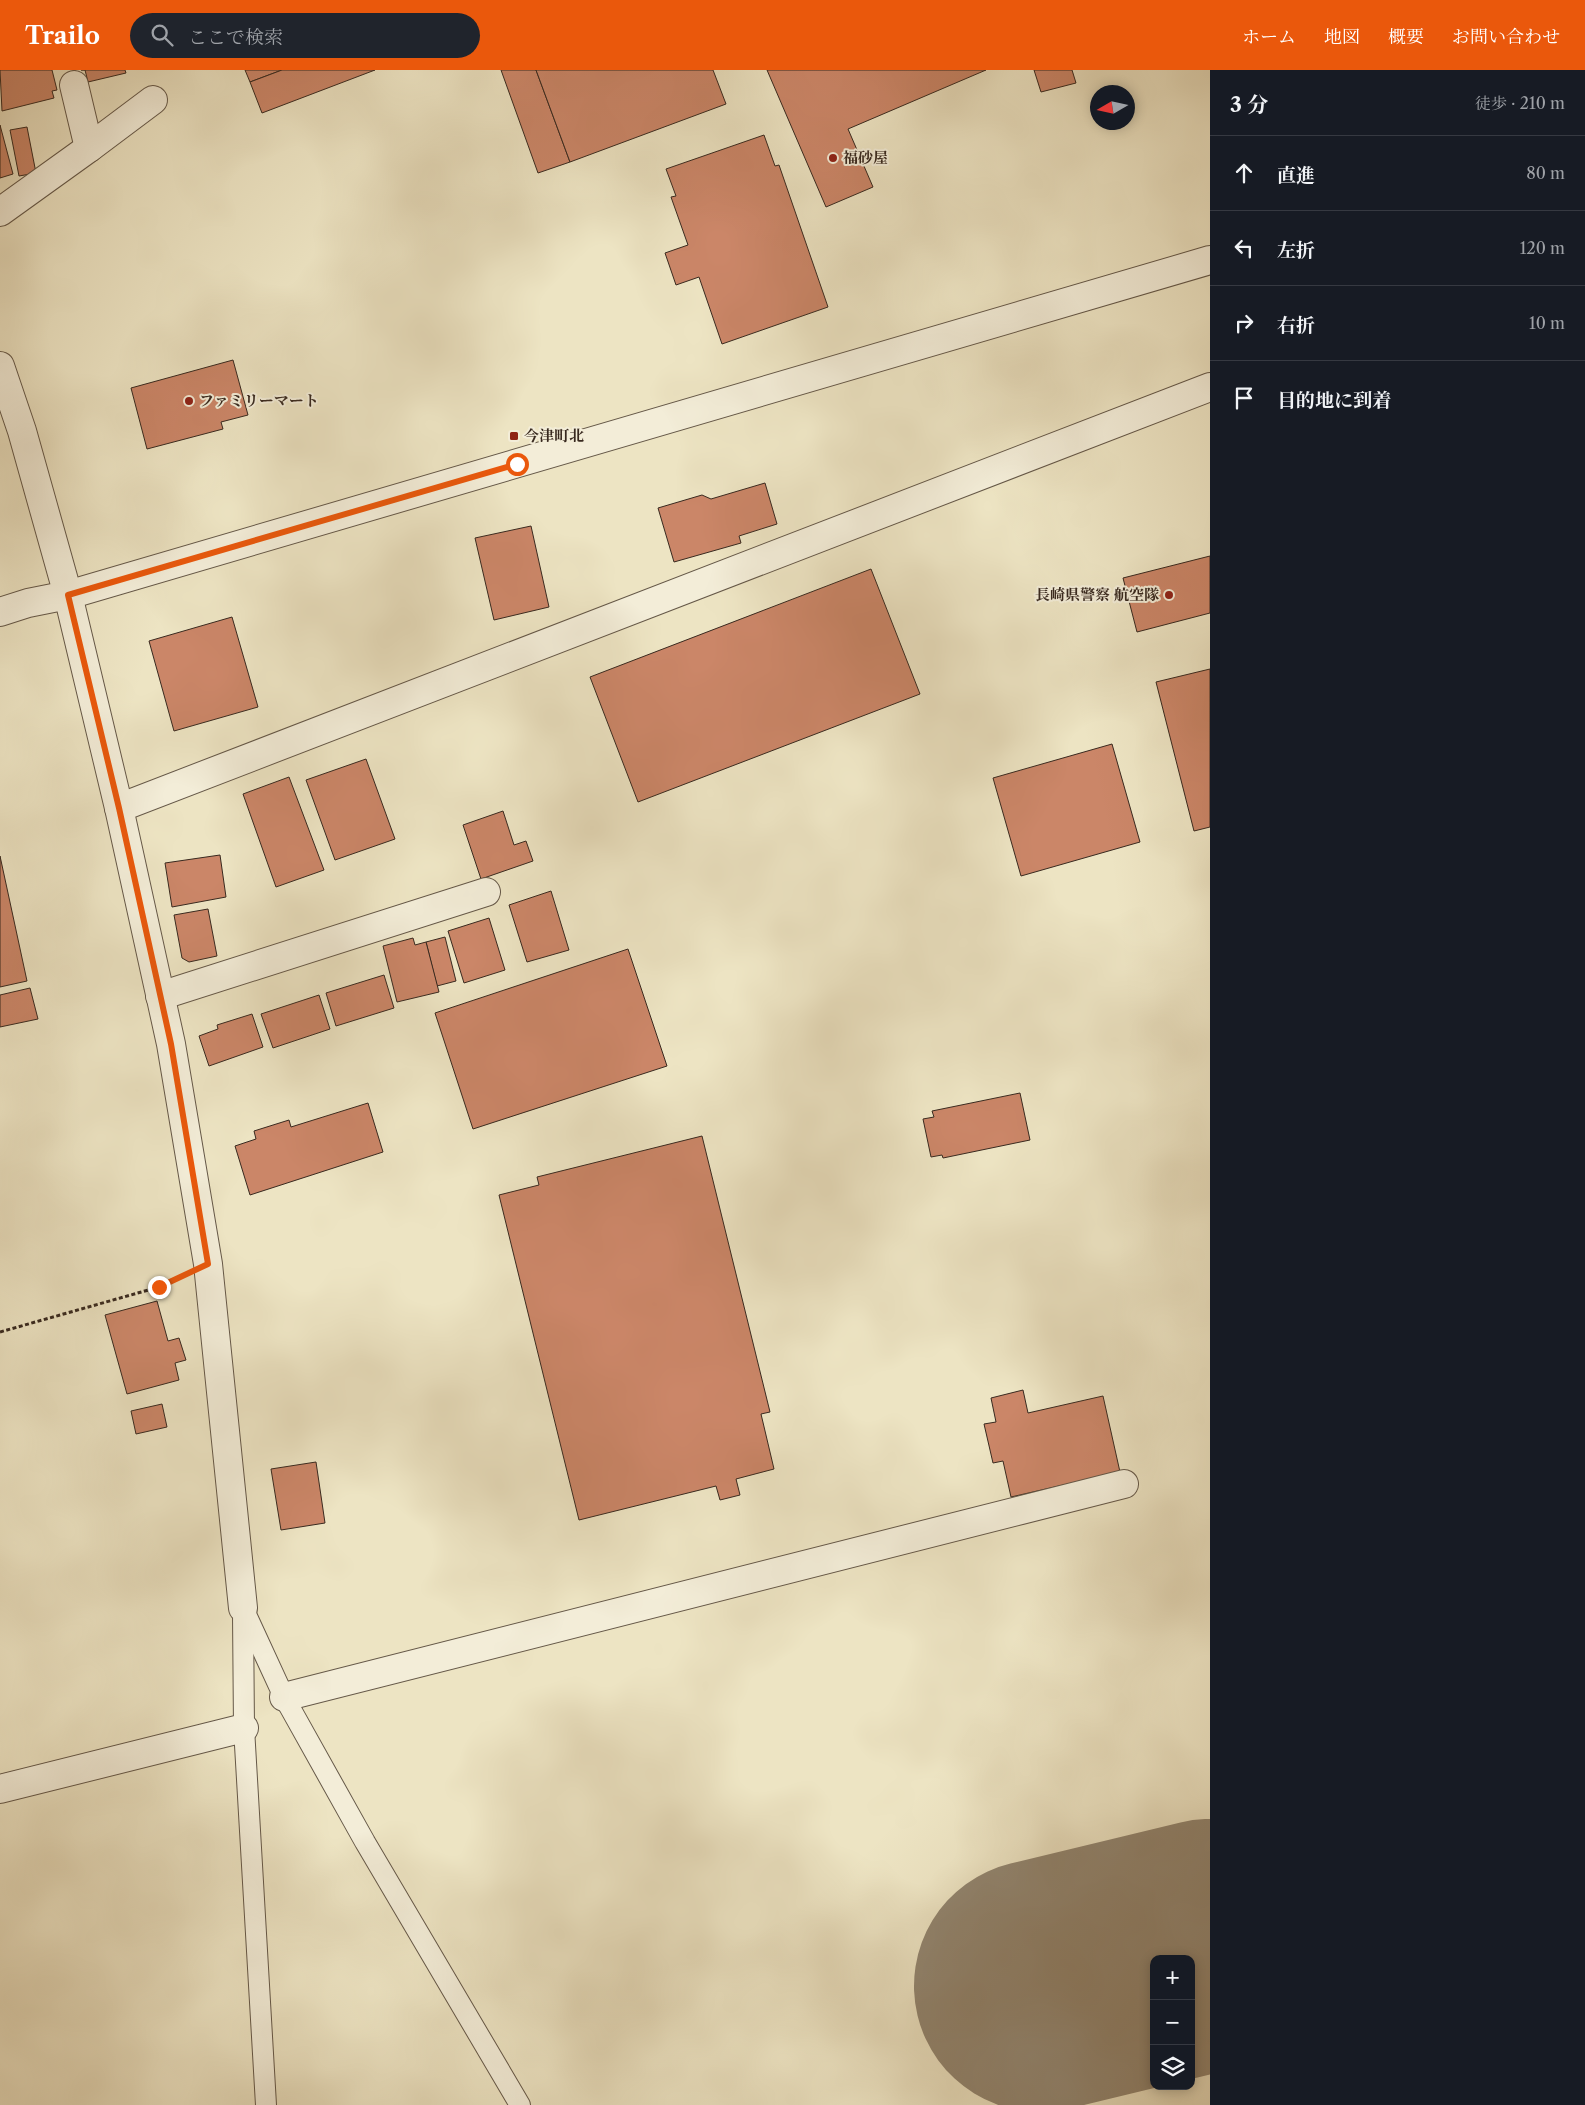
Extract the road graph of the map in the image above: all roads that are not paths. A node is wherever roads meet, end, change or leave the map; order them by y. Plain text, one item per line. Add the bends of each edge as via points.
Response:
1 (74, 85) dead end
2 (153, 100) dead end
3 (89, 148) junction
4 (0, 212) edge
5 (1210, 260) edge
6 (0, 366) edge
7 (1210, 387) edge
8 (68, 595) junction
9 (0, 612) edge
10 (119, 808) junction
11 (486, 892) dead end
12 (160, 996) junction
13 (1124, 1484) dead end
14 (242, 1608) junction
15 (284, 1697) junction
16 (244, 1728) junction
17 (0, 1789) edge
18 (266, 2105) edge
19 (520, 2105) edge

1 - 3 street
2 - 3 street
3 - 4 street
5 - 8 street
6 - 8 street via 22,431
7 - 10 street
8 - 9 street
8 - 10 street
10 - 12 street
11 - 12 street
12 - 14 street via 208,1264
13 - 15 street
14 - 15 lane
14 - 16 lane
15 - 19 lane
16 - 17 street
16 - 18 lane

